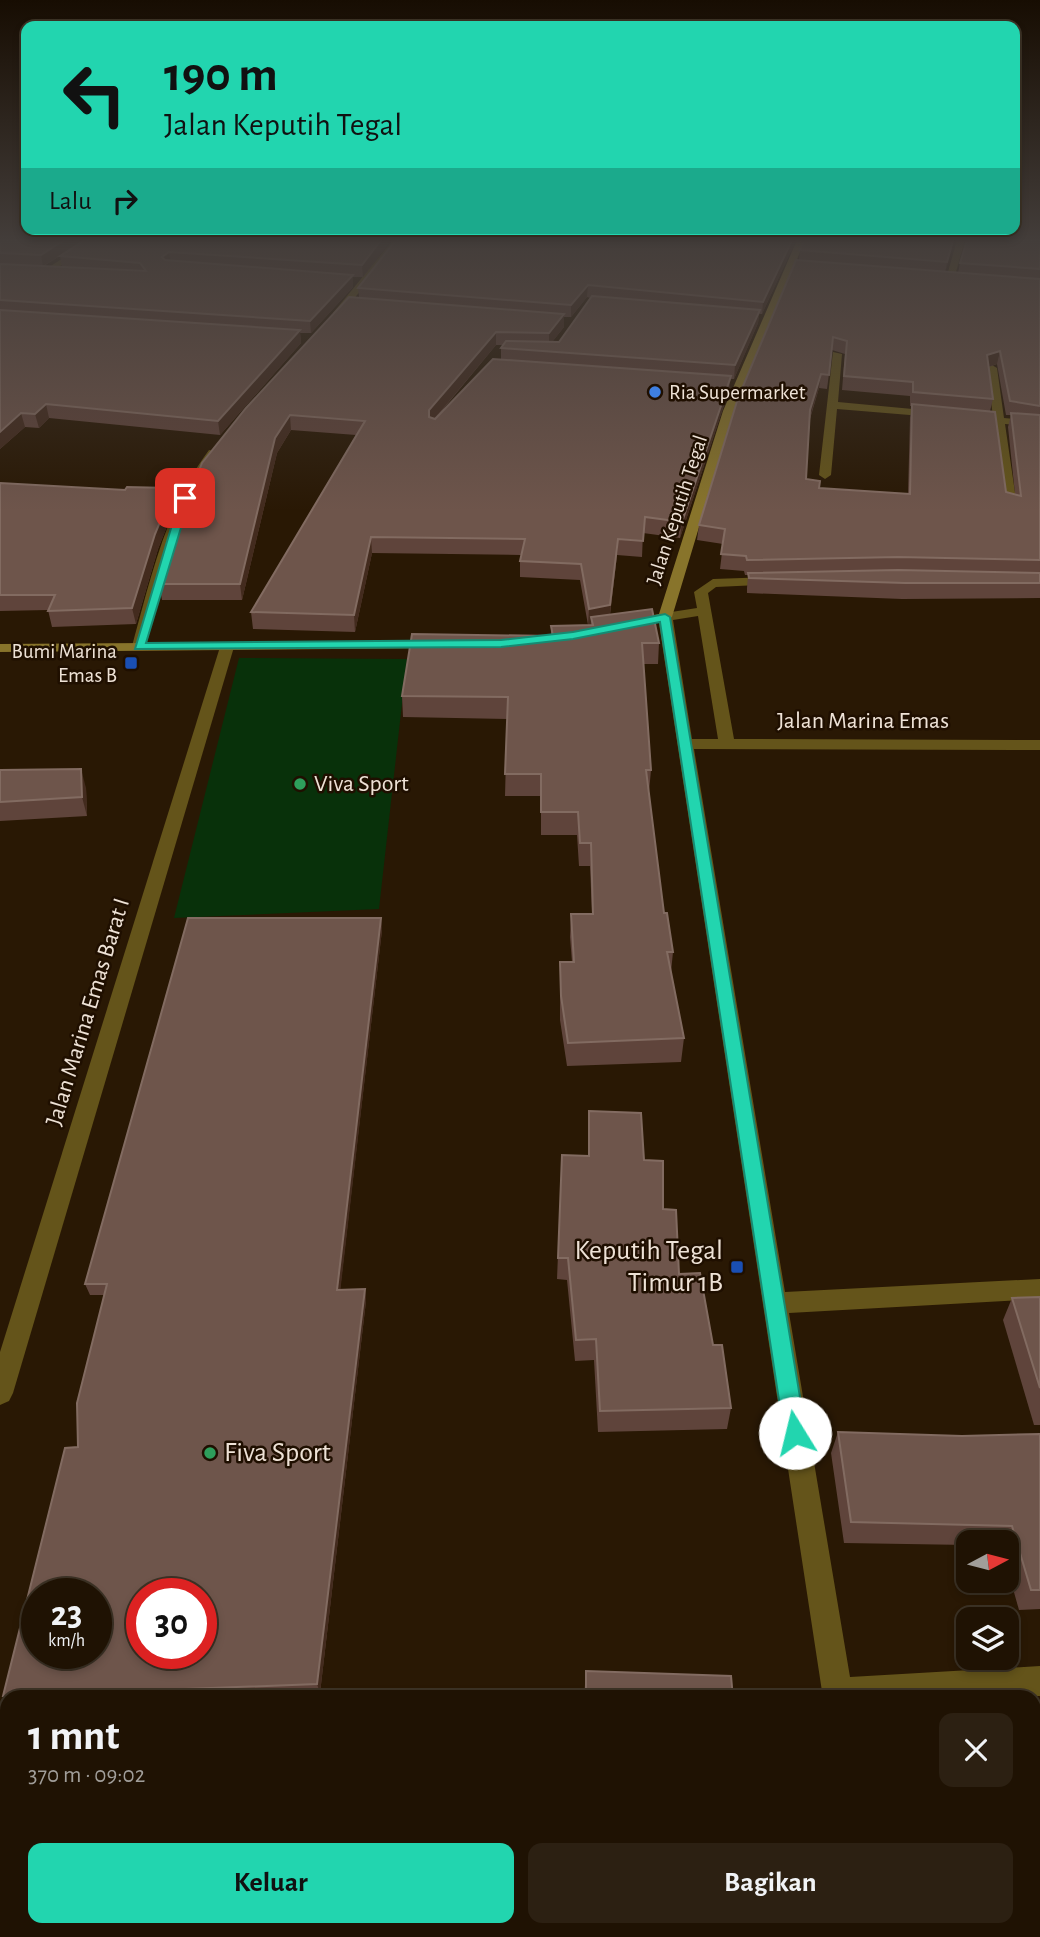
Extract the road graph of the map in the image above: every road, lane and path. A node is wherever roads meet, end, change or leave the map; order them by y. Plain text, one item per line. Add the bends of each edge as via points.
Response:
1 (757, 330) edge
2 (837, 354) edge
3 (992, 368) edge
4 (832, 405) junction
5 (948, 416) edge
6 (961, 417) edge
7 (1000, 421) junction
8 (1040, 424) edge
9 (226, 438) edge
10 (825, 475) dead end
11 (1011, 506) edge
12 (788, 581) edge
13 (703, 611) junction
14 (665, 617) junction
15 (616, 627) edge
16 (455, 645) edge
17 (139, 646) junction
18 (227, 647) junction
19 (0, 648) edge
20 (727, 743) junction
21 (686, 744) junction
22 (1040, 745) edge
23 (1040, 1289) edge
24 (774, 1303) junction
25 (0, 1392) edge
26 (1040, 1681) edge
27 (836, 1690) edge
28 (910, 1690) edge

1 - 14 main road, Jalan Keputih Tegal via 732,384
2 - 4 street
3 - 7 street
4 - 5 street
4 - 10 street
6 - 7 street
7 - 8 street
7 - 11 street
9 - 17 street via 185,498
12 - 13 street via 709,584 702,589
13 - 14 street
13 - 20 street
14 - 15 main road, Jalan Keputih Tegal
14 - 21 street
16 - 18 main road
17 - 18 main road
17 - 19 main road
18 - 25 street, Jalan Marina Emas Barat I
20 - 21 street, Jalan Marina Emas
20 - 22 street, Jalan Marina Emas
21 - 24 street
23 - 24 street
24 - 27 street
26 - 28 street

